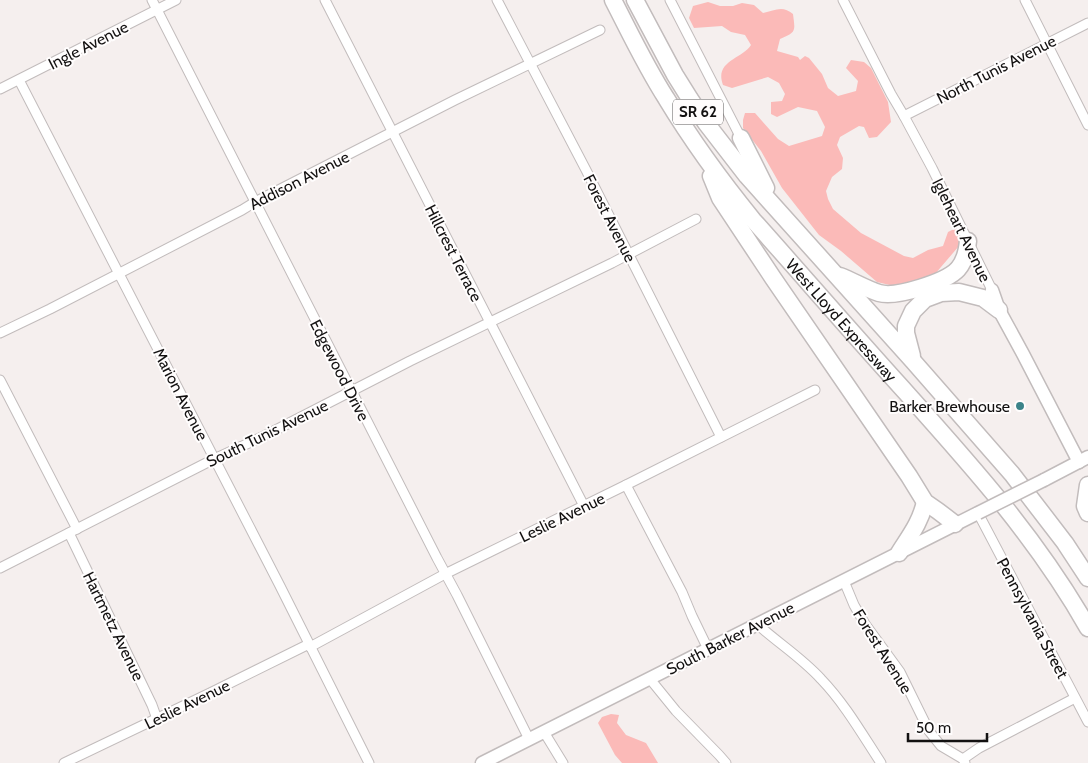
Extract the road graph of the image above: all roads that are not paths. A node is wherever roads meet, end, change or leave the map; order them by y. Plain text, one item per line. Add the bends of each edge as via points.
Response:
1 (152, 0) edge
2 (176, 0) edge
3 (325, 0) edge
4 (497, 0) edge
5 (613, 0) edge
6 (635, 0) edge
7 (670, 0) edge
8 (843, 0) edge
9 (1025, 0) edge
10 (156, 10) junction
11 (1088, 23) edge
12 (600, 30) dead end
13 (1046, 44) junction
14 (530, 64) junction
15 (19, 80) junction
16 (0, 90) edge
17 (904, 116) junction
18 (1088, 125) edge
19 (392, 133) junction
20 (741, 138) joint
21 (700, 151) junction
22 (255, 202) junction
23 (779, 212) junction
24 (696, 219) dead end
25 (968, 241) junction
26 (628, 254) junction
27 (118, 274) junction
28 (836, 274) junction
29 (940, 281) junction
30 (992, 290) junction
31 (999, 310) junction
32 (490, 322) junction
33 (0, 333) edge
34 (913, 361) junction
35 (0, 380) edge
36 (815, 390) dead end
37 (351, 392) junction
38 (721, 437) junction
39 (214, 459) junction
40 (1083, 459) edge
41 (626, 485) junction
42 (1088, 485) edge
43 (925, 502) junction
44 (584, 506) junction
45 (978, 513) junction
46 (1088, 513) edge
47 (955, 524) junction
48 (73, 531) junction
49 (899, 553) junction
50 (0, 568) edge
51 (445, 574) junction
52 (1088, 578) edge
53 (844, 581) junction
54 (757, 624) junction
55 (1088, 628) edge
56 (309, 646) junction
57 (708, 649) junction
58 (650, 678) junction
59 (1075, 698) junction
60 (157, 719) junction
61 (1088, 722) edge
62 (544, 732) junction
63 (530, 739) junction
64 (964, 761) edge
65 (64, 763) edge
66 (369, 763) edge
67 (482, 763) edge
68 (564, 763) edge
69 (726, 763) edge
70 (881, 763) edge

1 - 10 street, Edgewood Drive
2 - 10 street, Ingle Avenue
3 - 19 street, Hillcrest Terrace
4 - 14 street, Forest Avenue
5 - 21 highway, West Lloyd Expressway / SR 62 via 665,98
6 - 23 highway, West Lloyd Expressway / SR 62 via 674,75 706,123
7 - 20 street
8 - 17 street, Igleheart Avenue
9 - 13 street
10 - 15 street, Ingle Avenue
10 - 22 street, Edgewood Drive
11 - 13 street, North Tunis Avenue
12 - 14 street, Addison Avenue
13 - 17 street, North Tunis Avenue
13 - 18 street
14 - 19 street, Addison Avenue
14 - 26 street, Forest Avenue
15 - 16 street, Ingle Avenue
15 - 27 street, Marion Avenue
17 - 25 street, Igleheart Avenue
19 - 22 street, Addison Avenue
19 - 32 street, Hillcrest Terrace
20 - 23 highway
21 - 43 highway via 720,198
21 - 55 highway, West Lloyd Expressway / SR 62 via 754,220 1009,511 1036,546
22 - 27 street, Addison Avenue
22 - 37 street, Edgewood Drive
23 - 28 highway, West Lloyd Expressway / SR 62
24 - 26 street, South Tunis Avenue
25 - 29 highway via 961,265
25 - 30 street, Igleheart Avenue
26 - 32 street, South Tunis Avenue
26 - 38 street, Forest Avenue
27 - 33 street, Addison Avenue
27 - 39 street, Marion Avenue
28 - 29 highway via 887,294
28 - 34 highway, West Lloyd Expressway / SR 62
29 - 30 highway via 964,282
30 - 31 main road, Igleheart Avenue
31 - 34 highway via 982,298 959,292 941,292 925,299 913,311 906,326
31 - 40 main road, Igleheart Avenue
32 - 37 street, South Tunis Avenue
32 - 44 street, Hillcrest Terrace
34 - 52 highway, West Lloyd Expressway / SR 62 via 1012,474
35 - 48 street, Hartmetz Avenue
36 - 38 street, Leslie Avenue
37 - 39 street, South Tunis Avenue
37 - 51 street, Edgewood Drive
38 - 41 street, Leslie Avenue
39 - 48 street, South Tunis Avenue
39 - 56 street, Marion Avenue
40 - 45 main road, South Barker Avenue, bridge
41 - 44 street, Leslie Avenue
41 - 57 street
42 - 46 highway via 1085,506
43 - 47 highway
43 - 49 highway via 919,522
44 - 51 street, Leslie Avenue
45 - 47 main road, South Barker Avenue
45 - 59 street, Pennsylvania Street
47 - 49 main road, South Barker Avenue
48 - 50 street, South Tunis Avenue
48 - 60 street, Hartmetz Avenue
49 - 53 main road, South Barker Avenue
51 - 56 street, Leslie Avenue
51 - 63 street, Edgewood Drive
53 - 54 main road, South Barker Avenue
53 - 64 street, Forest Avenue via 865,624 900,672 929,731 941,746
54 - 57 main road, South Barker Avenue
54 - 70 street via 821,679 861,730
56 - 60 street, Leslie Avenue
56 - 66 street, Marion Avenue
57 - 58 main road, South Barker Avenue
58 - 62 main road, South Barker Avenue
58 - 69 street via 676,711
59 - 61 street, Pennsylvania Street
59 - 64 street via 979,748
60 - 65 street, Leslie Avenue
62 - 63 main road, South Barker Avenue
62 - 68 street
63 - 67 main road, South Barker Avenue

